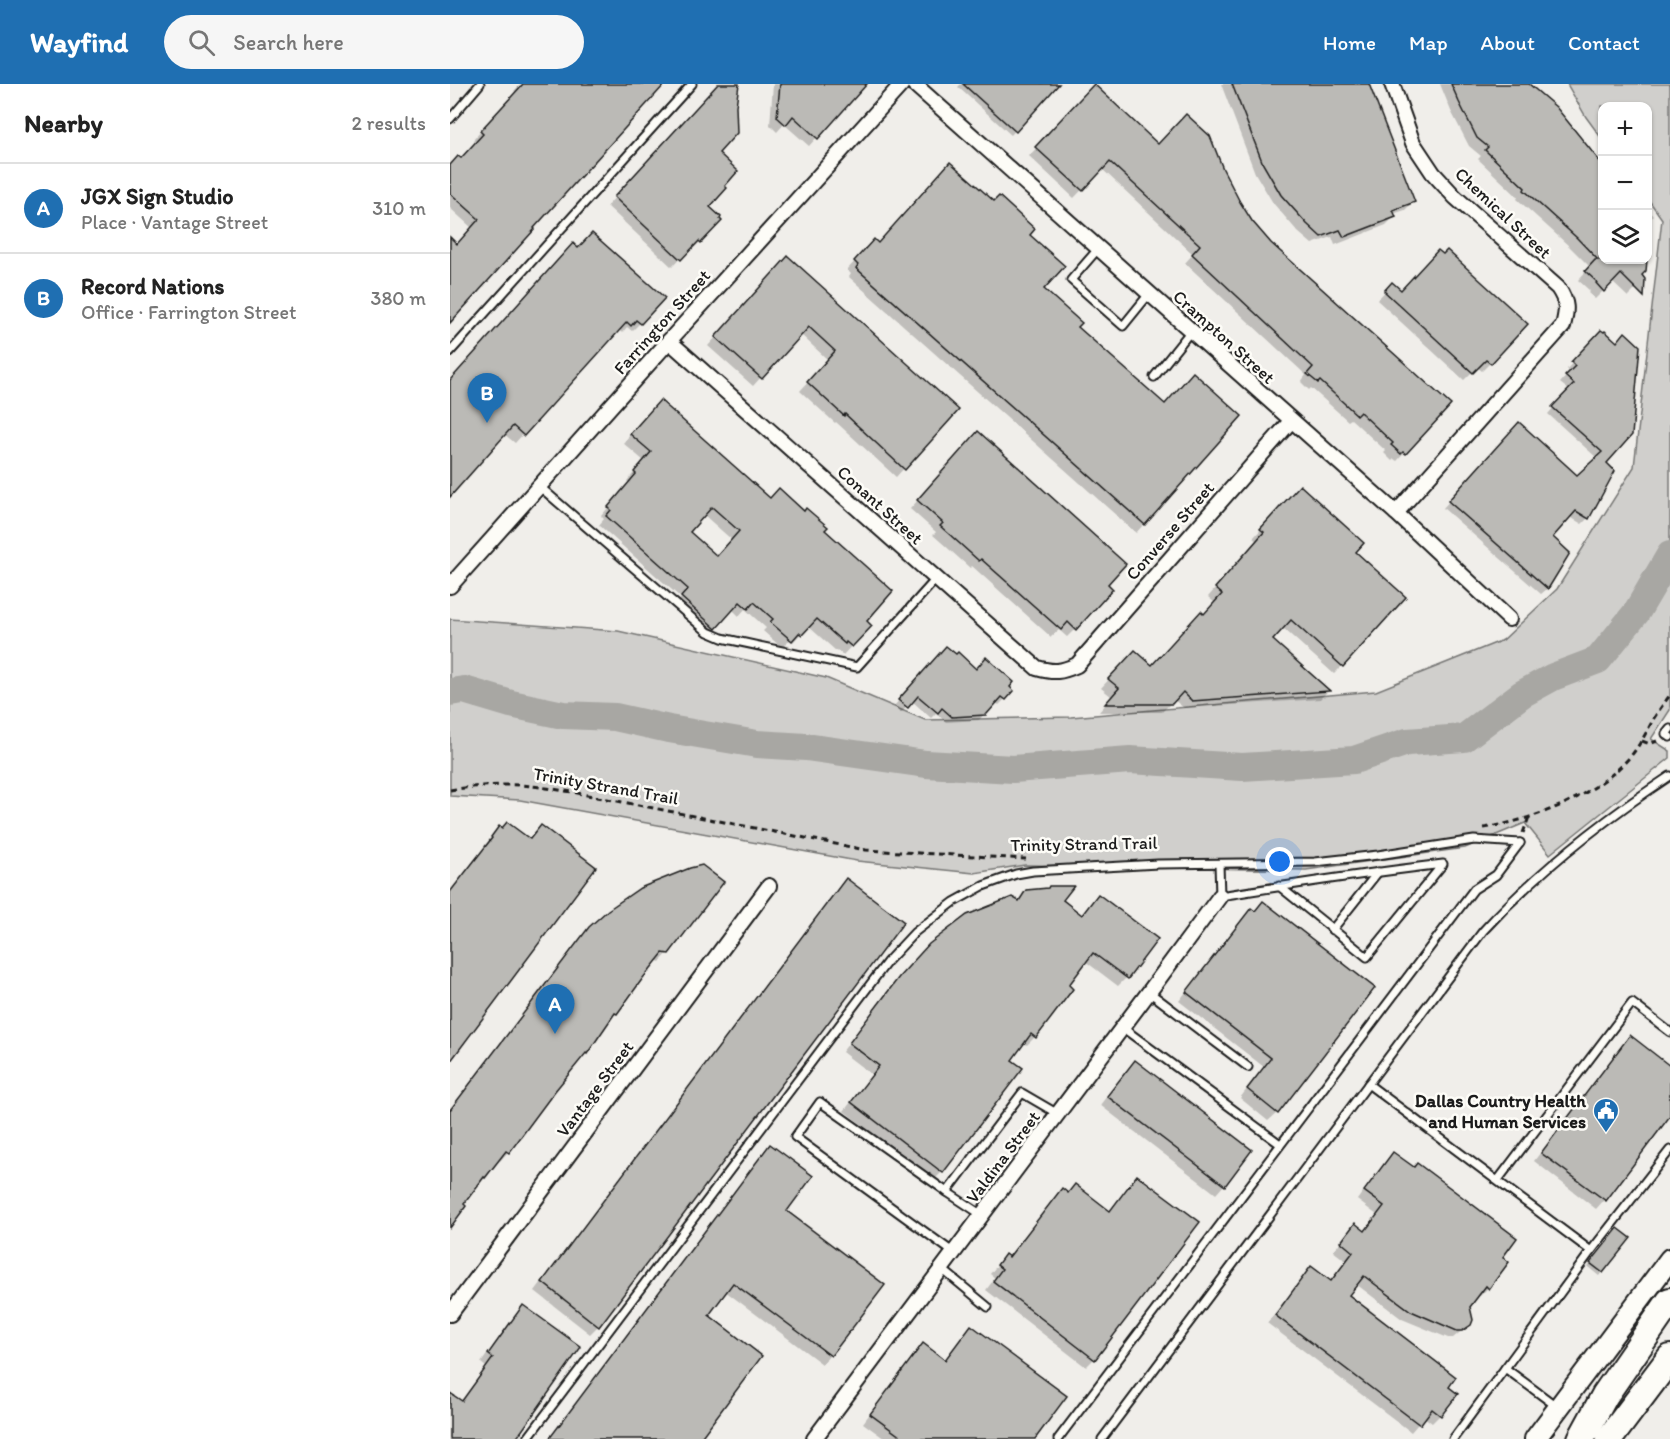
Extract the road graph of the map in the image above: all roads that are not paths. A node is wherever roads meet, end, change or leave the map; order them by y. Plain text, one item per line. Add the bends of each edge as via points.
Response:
1 (480, 84) edge
2 (692, 84) edge
3 (902, 84) edge
4 (914, 84) edge
5 (1392, 84) edge
6 (450, 118) edge
7 (1098, 249) junction
8 (1149, 294) junction
9 (1190, 332) junction
10 (669, 341) junction
11 (450, 352) edge
12 (1154, 377) dead end
13 (1291, 421) junction
14 (539, 486) junction
15 (1396, 513) junction
16 (936, 579) junction
17 (450, 586) edge
18 (1509, 619) dead end
19 (1077, 665) joint
20 (1670, 776) edge
21 (1219, 864) junction
22 (1378, 872) junction
23 (769, 886) dead end
24 (1279, 886) junction
25 (1220, 896) junction
26 (1332, 930) junction
27 (1149, 992) junction
28 (1123, 1028) junction
29 (1670, 1032) edge
30 (1248, 1067) dead end
31 (1368, 1084) junction
32 (1058, 1114) junction
33 (1280, 1144) junction
34 (1670, 1150) edge
35 (1498, 1180) junction
36 (947, 1192) junction
37 (982, 1215) junction
38 (1591, 1251) junction
39 (954, 1253) junction
40 (1670, 1259) edge
41 (942, 1269) junction
42 (1670, 1301) edge
43 (988, 1307) dead end
44 (450, 1314) edge
45 (1670, 1358) edge
46 (1505, 1368) junction
47 (1559, 1408) junction
48 (527, 1439) edge
49 (814, 1439) edge
50 (1058, 1439) edge
51 (1102, 1439) edge
52 (1452, 1439) edge
53 (1535, 1439) edge
54 (1581, 1439) edge
55 (1609, 1439) edge

1 - 6 lane
2 - 11 lane
3 - 10 street, Farrington Street
4 - 7 street, Crampton Street
5 - 15 street, Chemical Street via 1413,143 1433,172 1455,197 1558,288 1566,300 1563,326
7 - 8 street, Crampton Street
7 - 8 lane via 1071,280 1123,326
8 - 9 street, Crampton Street
9 - 12 lane
9 - 13 street, Crampton Street
10 - 14 street, Farrington Street
10 - 16 street, Conant Street
13 - 15 street, Crampton Street
13 - 19 street, Converse Street
14 - 16 lane via 708,632 722,638 857,667
14 - 17 street, Farrington Street
15 - 18 street, Crampton Street
16 - 19 street, Conant Street via 1037,668 1051,672
20 - 31 lane via 1595,829 1504,908
21 - 25 lane
21 - 33 lane via 1315,862 1474,840 1520,843 1496,875 1474,889
21 - 48 lane via 1065,868 1016,874 954,902 915,932 887,962
22 - 24 lane
22 - 26 lane
22 - 26 lane via 1443,864 1367,957
23 - 44 street, Vantage Street
24 - 25 lane
24 - 26 lane
25 - 27 street, Valdina Street
27 - 28 street, Valdina Street
27 - 30 lane
28 - 32 street, Valdina Street
28 - 33 lane
29 - 35 lane via 1632,1003
31 - 35 lane
31 - 51 lane
32 - 36 lane via 1022,1093
32 - 37 street, Valdina Street
33 - 50 lane
34 - 38 lane
35 - 38 lane
36 - 37 lane
36 - 39 lane via 820,1102 795,1137
37 - 39 street, Valdina Street
38 - 46 lane
39 - 41 street, Valdina Street
40 - 47 main road
41 - 43 lane
41 - 49 street, Valdina Street
42 - 54 highway via 1605,1395
45 - 55 highway
46 - 47 lane
46 - 52 lane
47 - 53 main road

